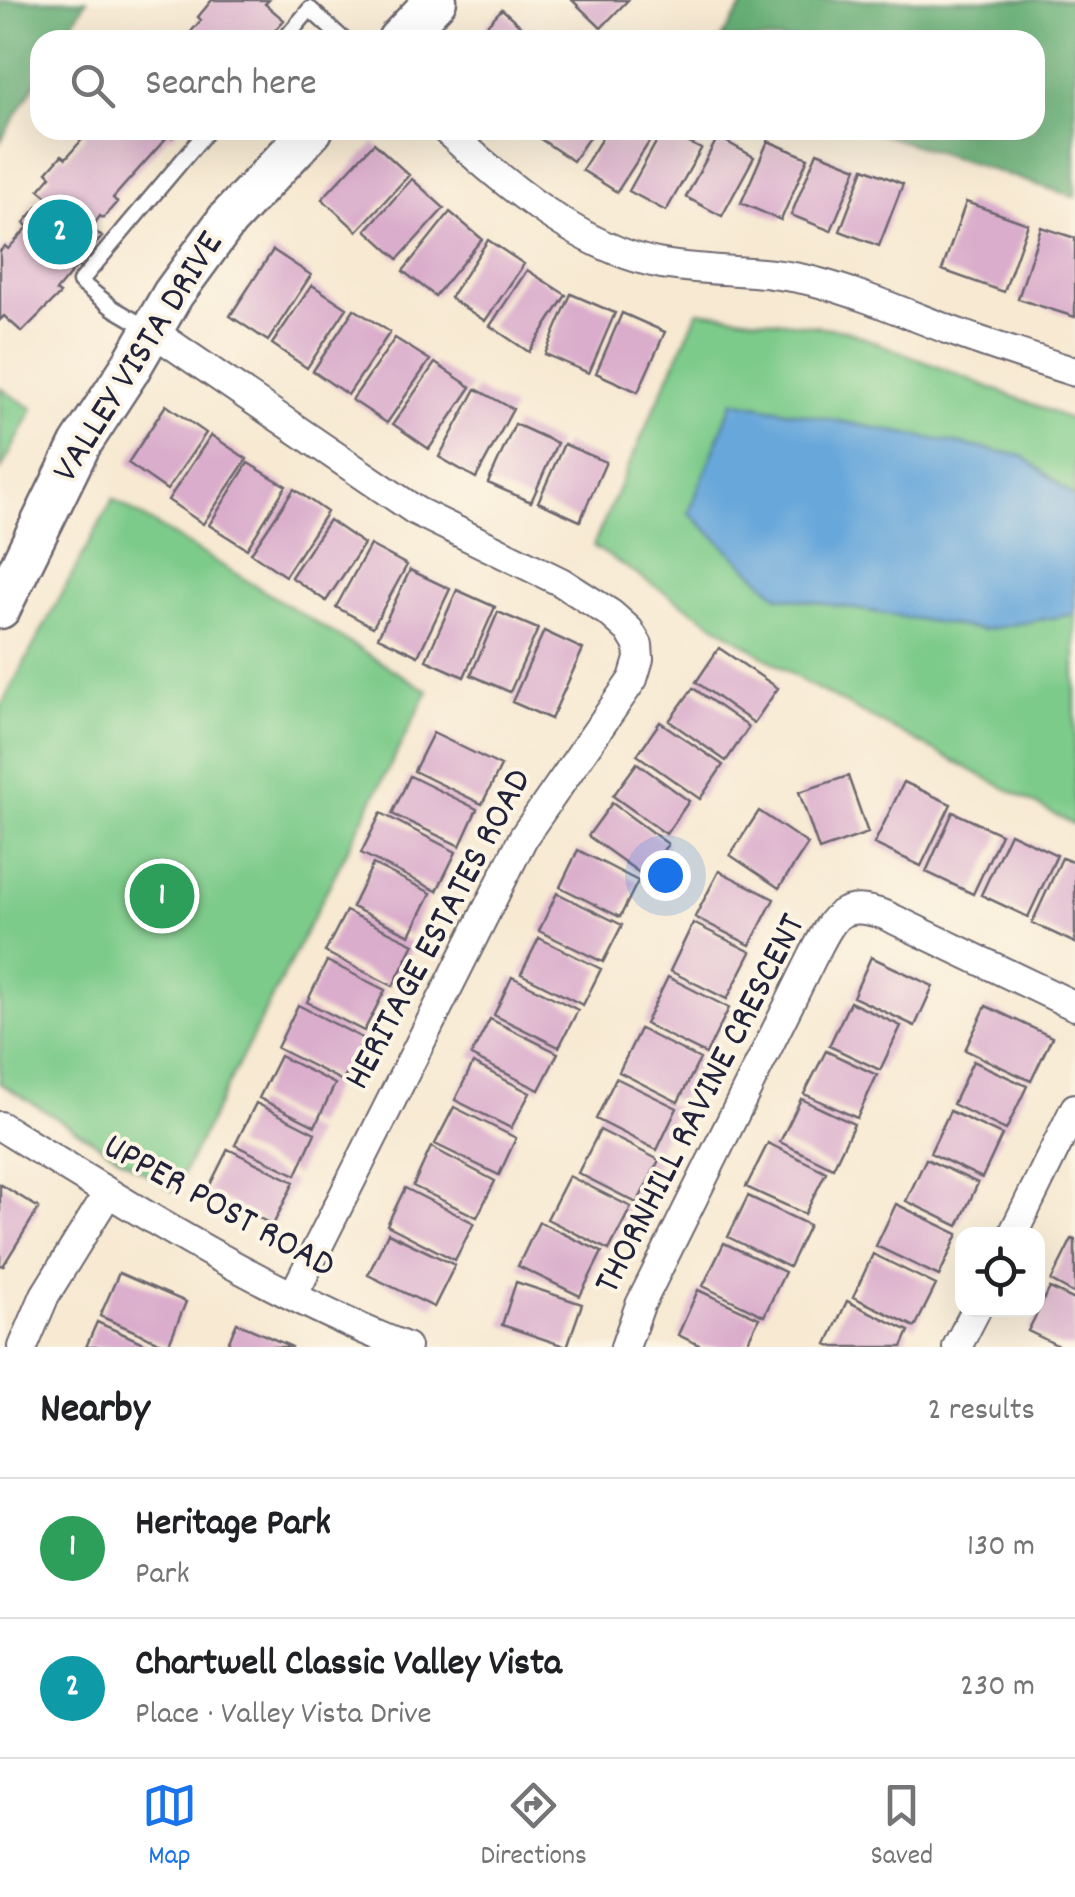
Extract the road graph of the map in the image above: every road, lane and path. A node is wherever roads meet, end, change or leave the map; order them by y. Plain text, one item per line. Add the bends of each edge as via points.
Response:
1 (436, 0) edge
2 (293, 30) edge
3 (333, 30) edge
4 (408, 30) edge
5 (200, 140) edge
6 (303, 140) edge
7 (457, 140) edge
8 (152, 331) junction
9 (1075, 372) edge
10 (0, 608) edge
11 (1075, 1006) edge
12 (1075, 1108) edge
13 (0, 1126) edge
14 (108, 1193) junction
15 (1016, 1227) edge
16 (294, 1294) junction
17 (972, 1317) edge
18 (22, 1347) edge
19 (406, 1347) edge
20 (625, 1347) edge
21 (957, 1347) edge

1 - 4 street
2 - 3 lane via 310,10
5 - 8 lane via 80,282
6 - 8 street, VALLEY VISTA DRIVE via 212,240
7 - 9 street via 530,198 627,255 811,280
8 - 10 street, VALLEY VISTA DRIVE via 71,461
8 - 16 street, HERITAGE ESTATES ROAD via 416,511 584,595 638,645 633,679 524,836
11 - 20 street, THORNHILL RAVINE CRESCENT via 886,916 862,907 844,911 829,925
12 - 15 street
13 - 14 street, UPPER POST ROAD
14 - 16 street, UPPER POST ROAD
14 - 18 street
16 - 19 street, UPPER POST ROAD
17 - 21 street

